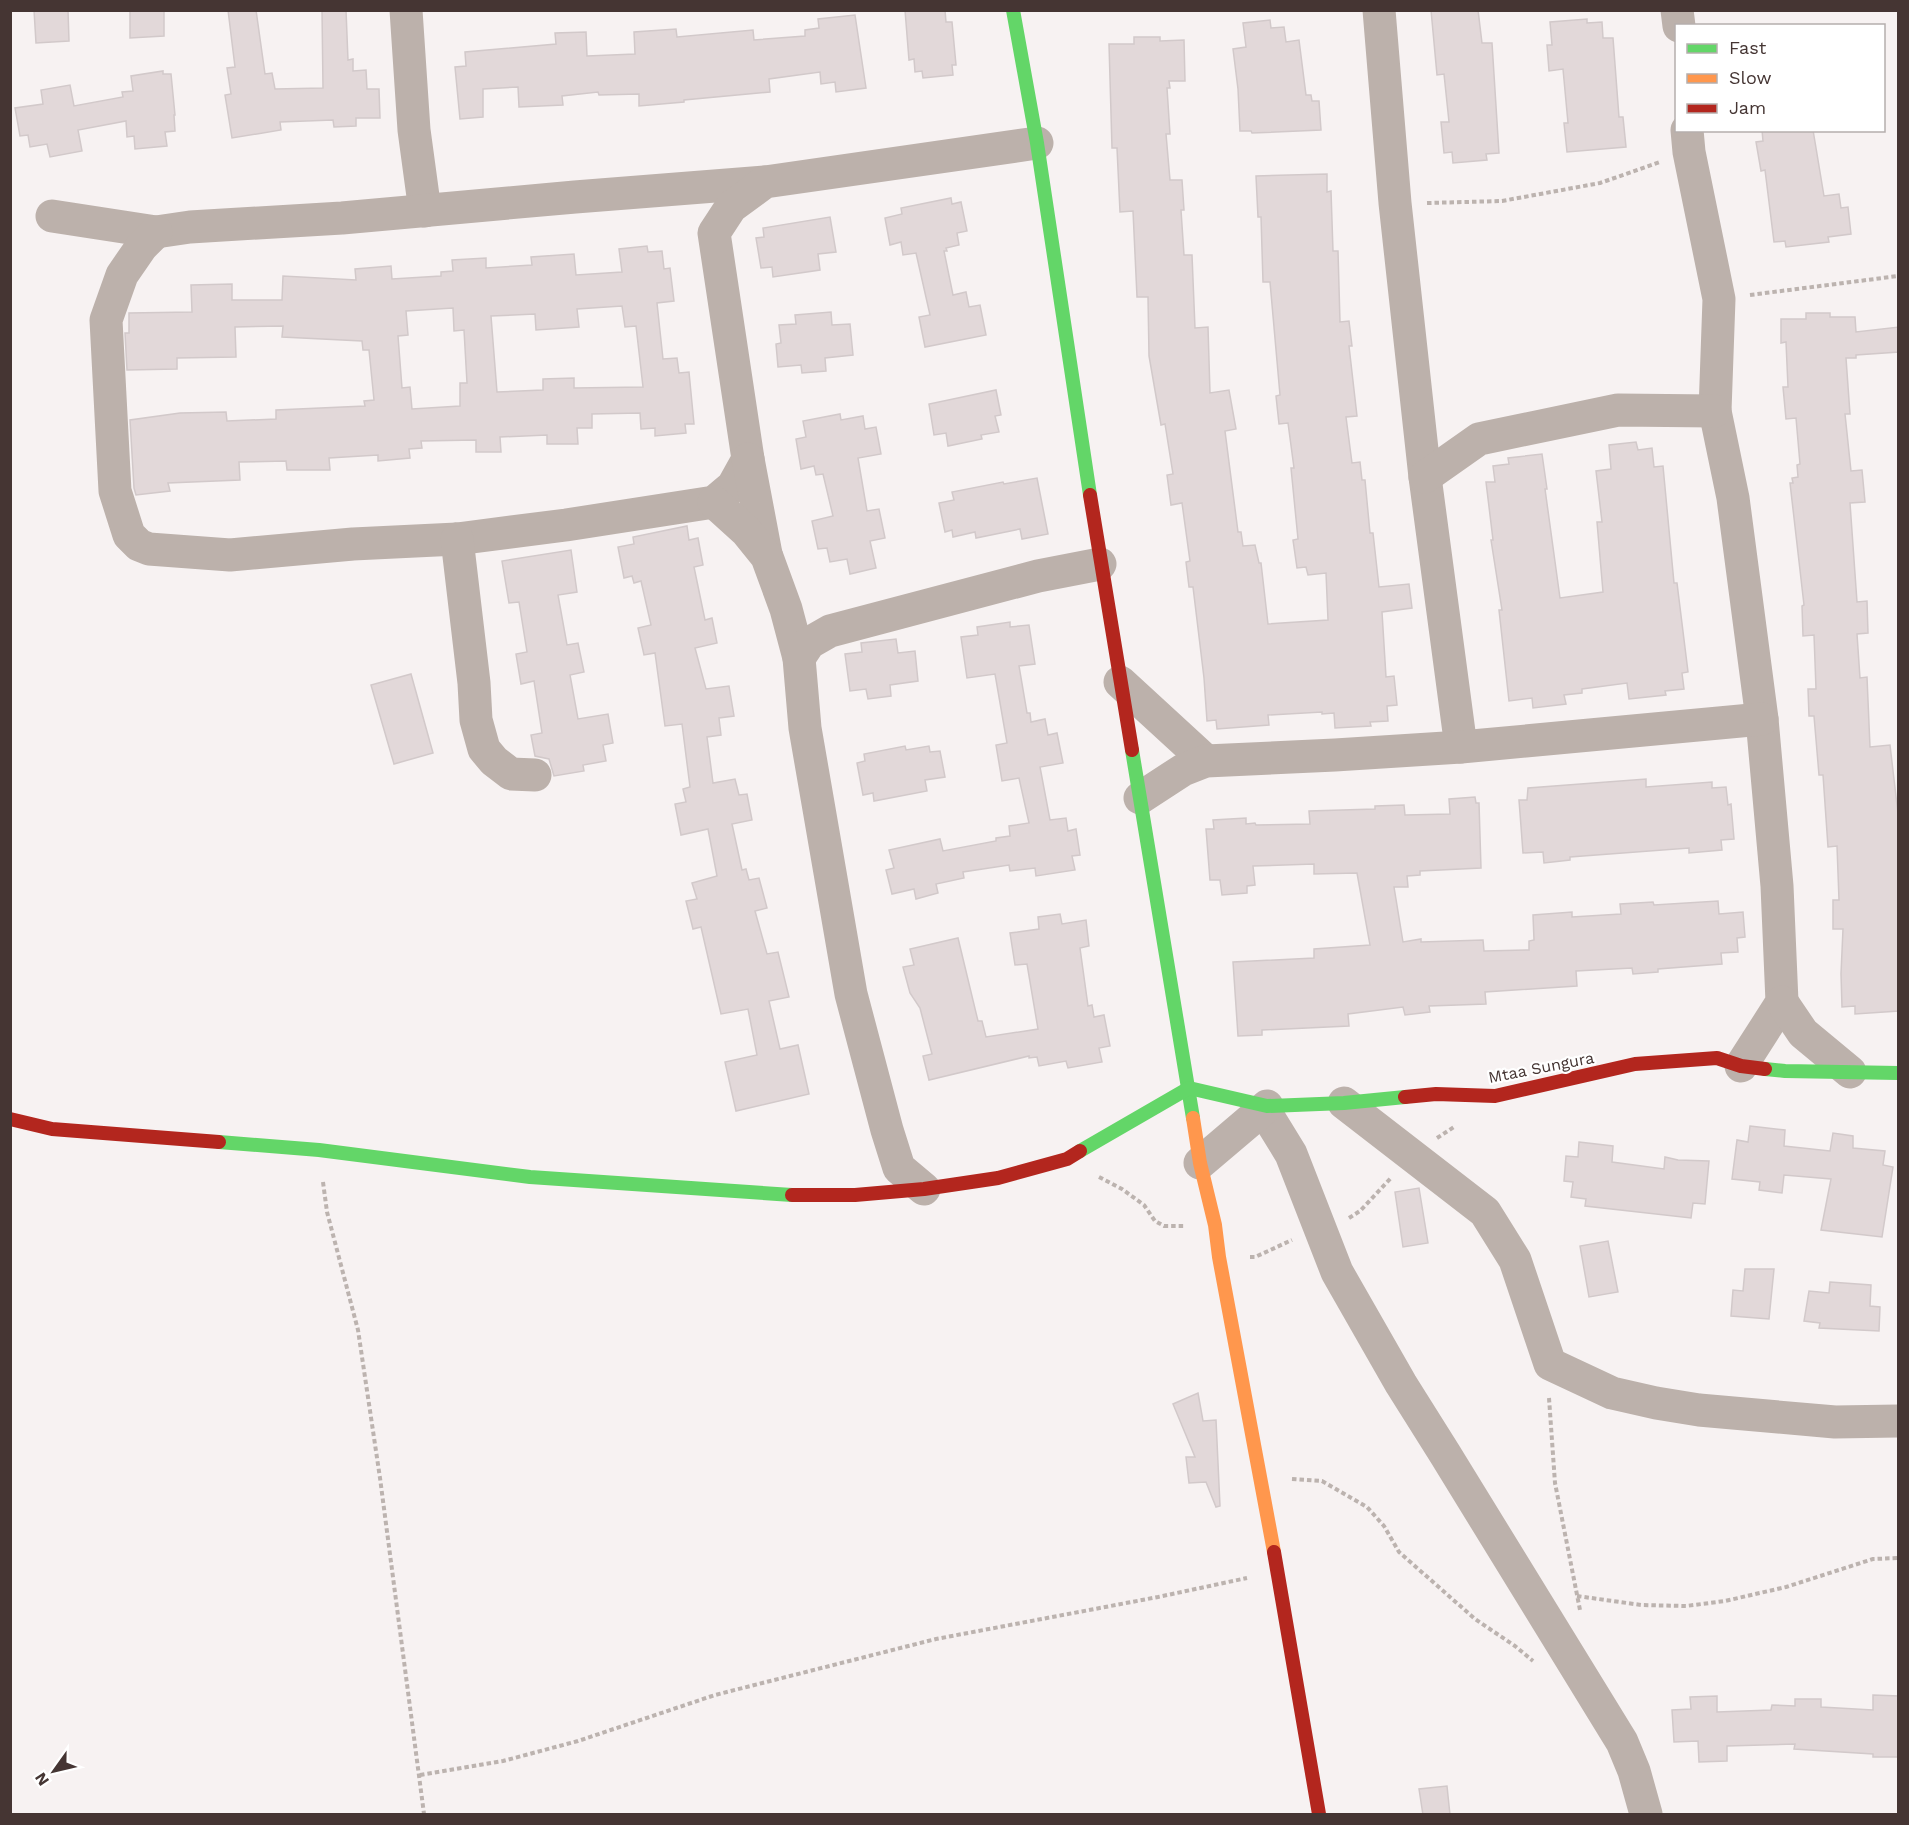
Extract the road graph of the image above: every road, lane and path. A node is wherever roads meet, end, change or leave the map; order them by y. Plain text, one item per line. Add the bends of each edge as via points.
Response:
1 (406, 10) edge
2 (1013, 10) edge
3 (1378, 10) edge
4 (1688, 141) edge
5 (1037, 143) junction
6 (765, 182) junction
7 (1395, 203) junction
8 (425, 211) junction
9 (52, 216) dead end
10 (156, 232) junction
11 (1899, 276) edge
12 (1719, 299) junction
13 (1715, 411) junction
14 (748, 459) junction
15 (1425, 477) junction
16 (714, 502) junction
17 (457, 539) junction
18 (767, 556) junction
19 (1100, 564) junction
20 (786, 609) junction
21 (830, 631) junction
22 (799, 658) junction
23 (1120, 682) junction
24 (1762, 718) junction
25 (1461, 747) junction
26 (1206, 761) junction
27 (535, 775) dead end
28 (1140, 798) junction
29 (1782, 1002) junction
30 (1741, 1066) junction
31 (1850, 1072) junction
32 (1899, 1073) edge
33 (1189, 1088) junction
34 (1344, 1103) junction
35 (1266, 1108) junction
36 (10, 1119) edge
37 (319, 1150) junction
38 (1414, 1156) junction
39 (1067, 1159) junction
40 (1200, 1163) junction
41 (924, 1189) junction
42 (1215, 1225) junction
43 (1319, 1227) junction
44 (1219, 1257) junction
45 (1550, 1364) junction
46 (1899, 1421) edge
47 (1260, 1477) junction
48 (1899, 1557) edge
49 (1278, 1571) junction
50 (1577, 1596) junction
51 (1580, 1615) dead end
52 (1539, 1666) dead end
53 (420, 1775) junction
54 (424, 1815) edge
55 (1319, 1815) edge
56 (1646, 1815) edge

1 - 8 street via 414,129
2 - 5 street
3 - 7 street
4 - 7 path via 1599,183 1502,201
4 - 12 street
5 - 6 street
5 - 19 street
6 - 8 street
6 - 14 street via 731,207 714,233
7 - 15 street
8 - 10 street
9 - 10 street
10 - 17 street via 122,275 106,320 115,491 129,535 149,549 230,555
11 - 12 path
12 - 13 street
13 - 15 street via 1618,410 1501,434 1479,440
13 - 24 street via 1733,498
14 - 16 street via 733,486
14 - 18 street
15 - 25 street
16 - 17 street
16 - 18 street
17 - 27 street via 476,720 484,749 511,774
18 - 20 street
19 - 21 street via 1038,576
19 - 23 street
20 - 21 street
20 - 22 street
21 - 22 street via 809,643
22 - 41 street via 805,728 851,994 899,1168
23 - 26 street
23 - 28 street
24 - 25 street
24 - 29 street via 1777,886
25 - 26 street
26 - 28 street via 1183,770
28 - 33 street
29 - 30 street
29 - 31 street via 1803,1033
30 - 31 street, Mtaa Sungura
30 - 34 street, Mtaa Sungura via 1717,1058 1635,1064 1495,1096 1436,1094
31 - 32 street, Mtaa Sungura
33 - 35 street, Mtaa Sungura
33 - 39 street
33 - 40 street
34 - 35 street, Mtaa Sungura
34 - 38 street
35 - 40 street
35 - 43 street via 1292,1154
36 - 37 street via 52,1129
37 - 41 street via 530,1177 758,1194 855,1195
37 - 53 path via 327,1212 358,1330
38 - 43 path via 1360,1211 1340,1223
38 - 45 street via 1485,1212 1515,1260
39 - 41 street via 998,1179
39 - 42 path via 1122,1189 1164,1226
40 - 42 street
42 - 44 street
43 - 44 path via 1255,1257
43 - 56 street via 1337,1272 1401,1384 1622,1742
44 - 47 street
45 - 46 street via 1612,1393 1656,1404 1835,1422
45 - 50 path via 1550,1429 1556,1483
47 - 49 street
47 - 52 path via 1322,1481 1367,1508 1400,1552 1474,1619
48 - 50 path via 1873,1559 1786,1587 1686,1606 1641,1605
49 - 53 path via 1158,1598 936,1639 716,1695 578,1741 503,1761
49 - 55 street
50 - 51 path
53 - 54 path

